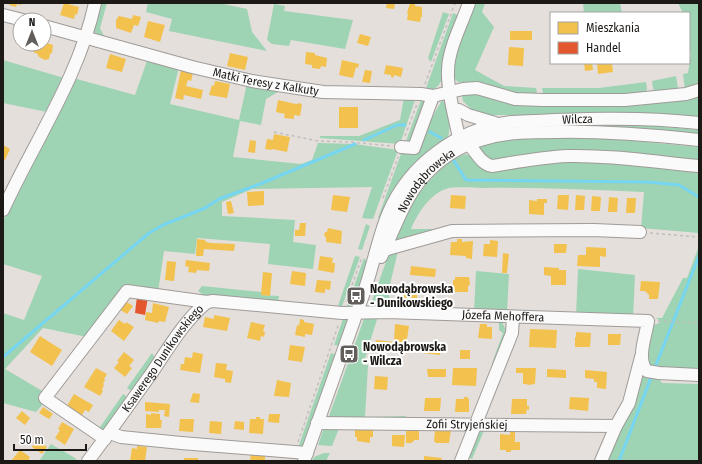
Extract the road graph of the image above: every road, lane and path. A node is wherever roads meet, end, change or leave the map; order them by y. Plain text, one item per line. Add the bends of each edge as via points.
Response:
1 (95, 3) edge
2 (455, 3) edge
3 (469, 3) edge
4 (52, 28) edge
5 (86, 37) junction
6 (699, 90) edge
7 (450, 92) junction
8 (421, 94) junction
9 (434, 96) junction
10 (459, 110) junction
11 (699, 123) edge
12 (499, 124) junction
13 (274, 132) dead end
14 (466, 138) junction
15 (699, 140) edge
16 (401, 147) joint
17 (699, 166) edge
18 (3, 210) edge
19 (640, 232) joint
20 (699, 236) edge
21 (384, 250) junction
22 (369, 279) junction
23 (207, 302) junction
24 (342, 312) junction
25 (357, 312) junction
26 (512, 317) junction
27 (648, 321) junction
28 (699, 323) edge
29 (642, 352) junction
30 (699, 375) edge
31 (318, 423) junction
32 (476, 424) junction
33 (616, 426) junction
34 (107, 436) junction
35 (295, 451) junction
36 (305, 457) edge
37 (88, 461) edge
38 (461, 461) edge
39 (467, 461) edge
40 (601, 461) edge

1 - 5 street
2 - 8 path
3 - 7 street, Nowodąbrowska via 450,57
4 - 5 street, Matki Teresy z Kalkuty
5 - 8 street, Matki Teresy z Kalkuty via 252,81 323,92
5 - 18 street via 71,75
6 - 7 street, Matki Teresy z Kalkuty via 686,94 625,100 515,99 477,88
7 - 9 street, Matki Teresy z Kalkuty
7 - 10 street, Nowodąbrowska
7 - 14 street, Nowodąbrowska
8 - 9 street, Matki Teresy z Kalkuty
9 - 16 street via 414,148
10 - 12 street via 487,122
10 - 14 street, Nowodąbrowska
11 - 12 street, Wilcza via 620,118
12 - 14 street, Wilcza
13 - 16 path via 318,141
14 - 15 street, Wilcza via 537,132 594,132
14 - 17 street via 482,162 492,166 567,156
14 - 21 street, Nowodąbrowska via 420,181 396,221
14 - 22 street, Nowodąbrowska via 437,152 406,182 388,214
19 - 20 path
19 - 21 street via 452,231
21 - 22 street, Nowodąbrowska
22 - 25 street, Nowodąbrowska
23 - 24 street, Ksawerego Dunikowskiego
23 - 34 street, Ksawerego Dunikowskiego via 195,312
23 - 34 street via 127,291 45,398
24 - 25 street, Ksawerego Dunikowskiego
24 - 35 path
25 - 26 street, Józefa Mehoffera
25 - 31 street, Nowodąbrowska
26 - 27 street, Józefa Mehoffera
26 - 32 street via 512,333
27 - 28 path
27 - 29 street
29 - 30 street via 643,364 653,372
29 - 33 street via 629,403
31 - 32 street, Zofii Stryjeńskiej
31 - 36 street, Nowodąbrowska
32 - 33 street, Zofii Stryjeńskiej
32 - 38 street
33 - 40 street
34 - 35 street
34 - 37 street, Ksawerego Dunikowskiego
35 - 36 street
38 - 39 street

